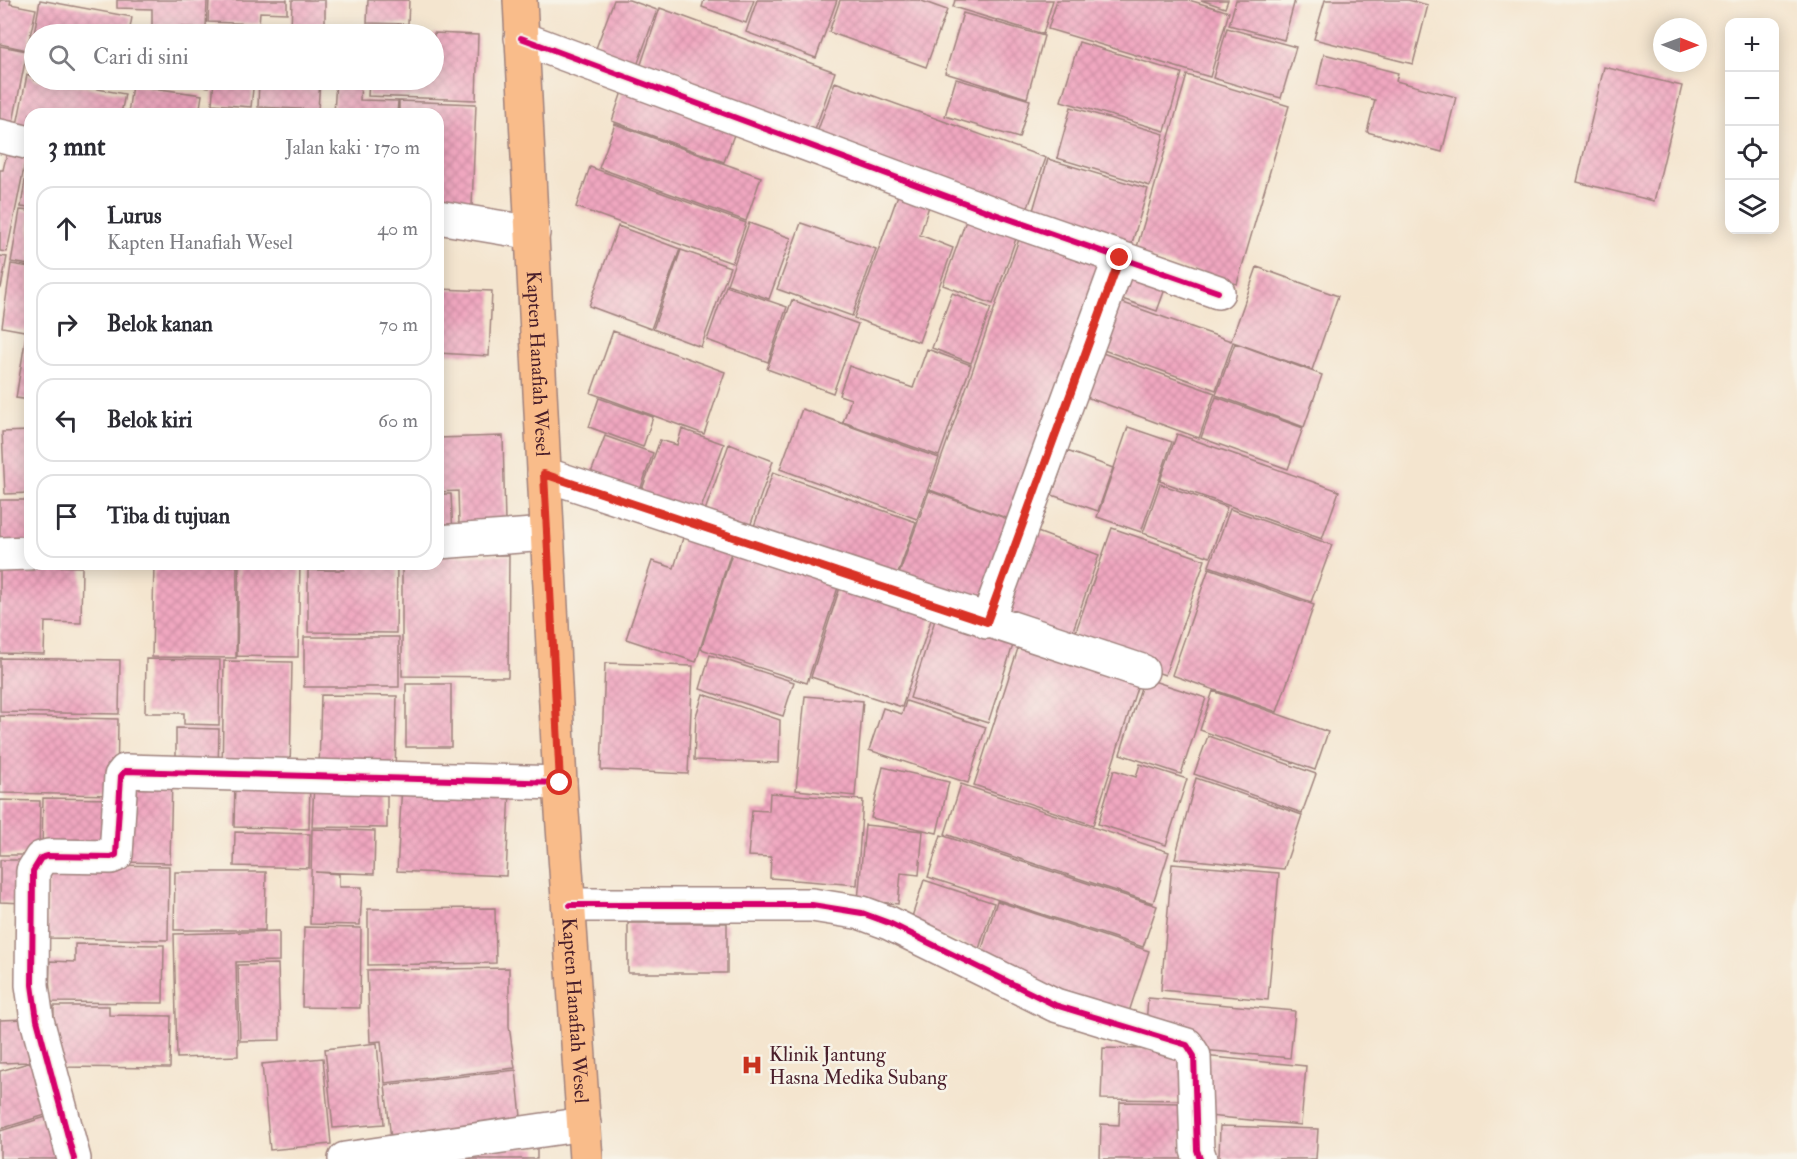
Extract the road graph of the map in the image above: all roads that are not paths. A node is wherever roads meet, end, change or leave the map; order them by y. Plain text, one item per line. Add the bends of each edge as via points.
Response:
1 (519, 0) edge
2 (521, 38) junction
3 (0, 136) edge
4 (24, 142) edge
5 (444, 219) edge
6 (533, 233) junction
7 (1120, 258) junction
8 (1218, 292) dead end
9 (544, 474) junction
10 (547, 534) junction
11 (444, 542) edge
12 (24, 553) edge
13 (0, 554) edge
14 (987, 622) junction
15 (1142, 671) dead end
16 (560, 783) junction
17 (570, 905) junction
18 (584, 1124) junction
19 (74, 1159) edge
20 (345, 1159) edge
21 (586, 1159) edge
22 (1200, 1159) edge

1 - 2 main road, Kapten Hanafiah Wesel
2 - 6 main road, Kapten Hanafiah Wesel
2 - 7 street
3 - 4 street
5 - 6 street
6 - 9 main road, Kapten Hanafiah Wesel
7 - 8 street
7 - 14 street
9 - 10 main road, Kapten Hanafiah Wesel
9 - 14 street
10 - 11 street
10 - 16 main road, Kapten Hanafiah Wesel
12 - 13 street
14 - 15 street
16 - 17 main road, Kapten Hanafiah Wesel
16 - 19 street via 125,771 121,776 116,855 48,856 41,858 33,871 32,985 37,1020
17 - 18 main road, Kapten Hanafiah Wesel
17 - 22 street via 812,905 862,913 889,923 1055,1005 1187,1045 1194,1056
18 - 20 street
18 - 21 main road, Kapten Hanafiah Wesel

